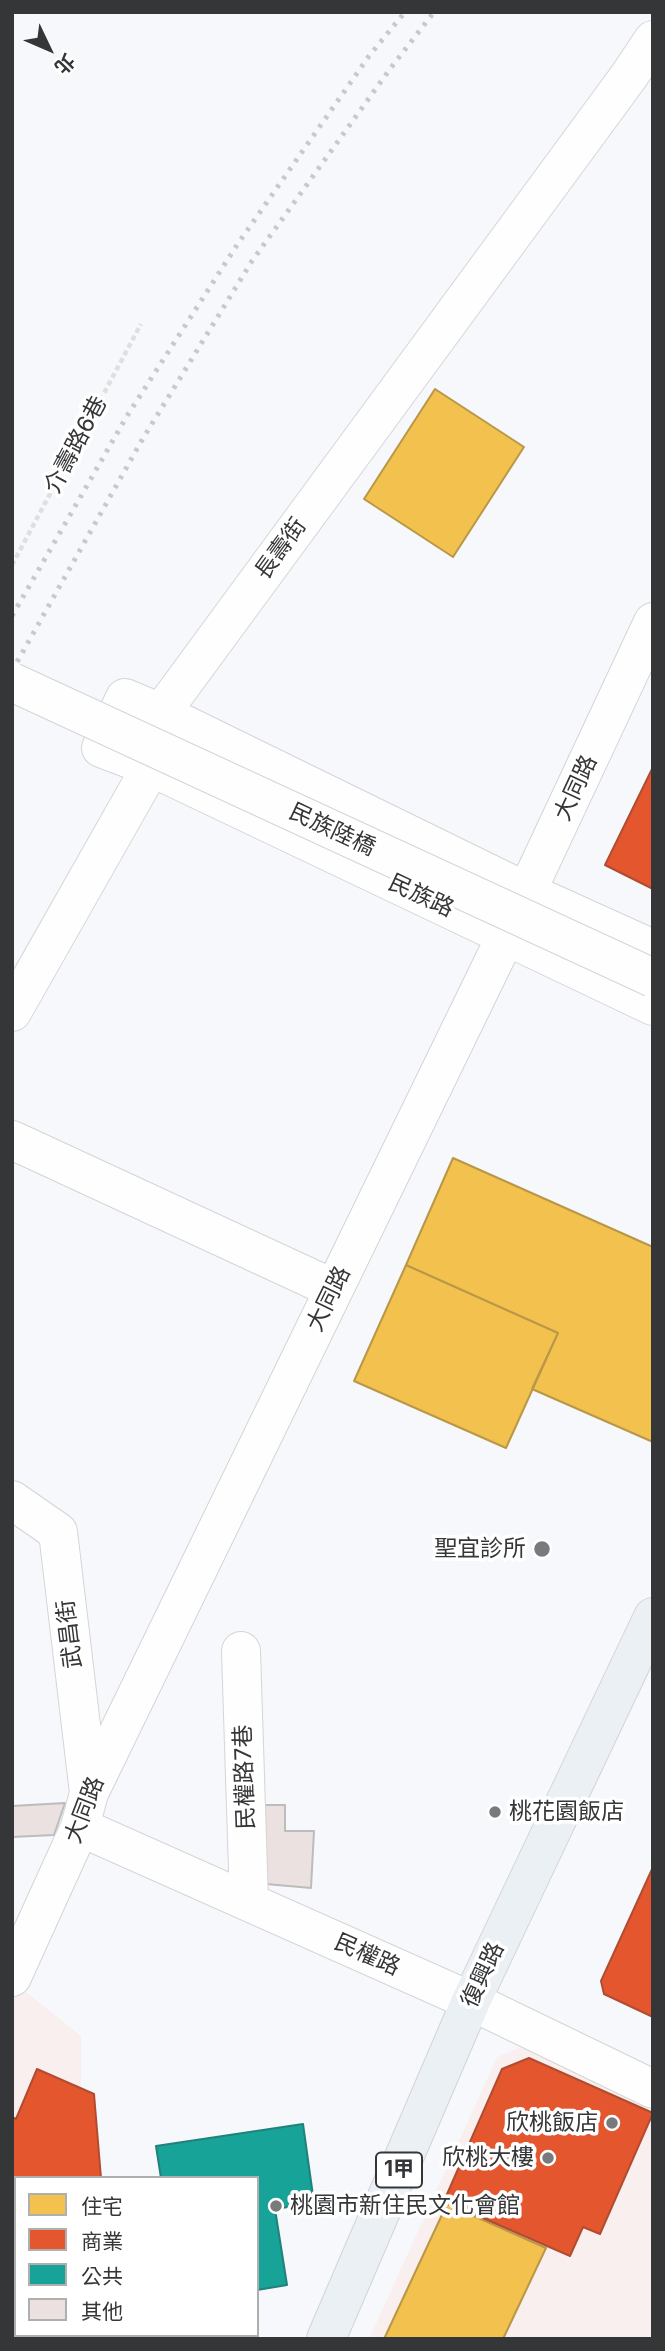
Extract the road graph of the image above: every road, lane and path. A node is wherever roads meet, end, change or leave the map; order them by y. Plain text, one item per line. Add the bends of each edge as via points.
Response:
1 (653, 40) edge
2 (641, 84) edge
3 (141, 324) dead end
4 (12, 565) edge
5 (653, 622) edge
6 (12, 682) edge
7 (162, 713) junction
8 (150, 767) junction
9 (527, 892) junction
10 (506, 936) junction
11 (653, 949) edge
12 (653, 978) edge
13 (653, 1006) edge
14 (12, 1012) edge
15 (12, 1140) edge
16 (334, 1289) junction
17 (12, 1500) edge
18 (653, 1617) edge
19 (241, 1651) dead end
20 (84, 1810) junction
21 (249, 1902) junction
22 (12, 1977) edge
23 (471, 2001) junction
24 (653, 2088) edge
25 (326, 2339) edge

1 - 2 street, 長壽街
2 - 7 street, 長壽街
3 - 4 path, 介壽路6巷
5 - 9 street, 大同路
6 - 12 street, 民族陸橋, bridge
7 - 8 street via 125,698 101,748
7 - 9 street
8 - 10 street, 民族路
8 - 14 street
9 - 10 street, 大同路
9 - 11 street
10 - 13 street, 民族路
10 - 16 street, 大同路
15 - 16 street
16 - 20 street, 大同路
17 - 20 street, 武昌街 via 58,1532
18 - 23 main road, 復興路 / 1甲
19 - 21 street, 民權路7巷
20 - 21 street, 民權路
20 - 22 street, 大同路
21 - 23 street, 民權路
23 - 24 street, 民權路
23 - 25 main road, 復興路 / 1甲

